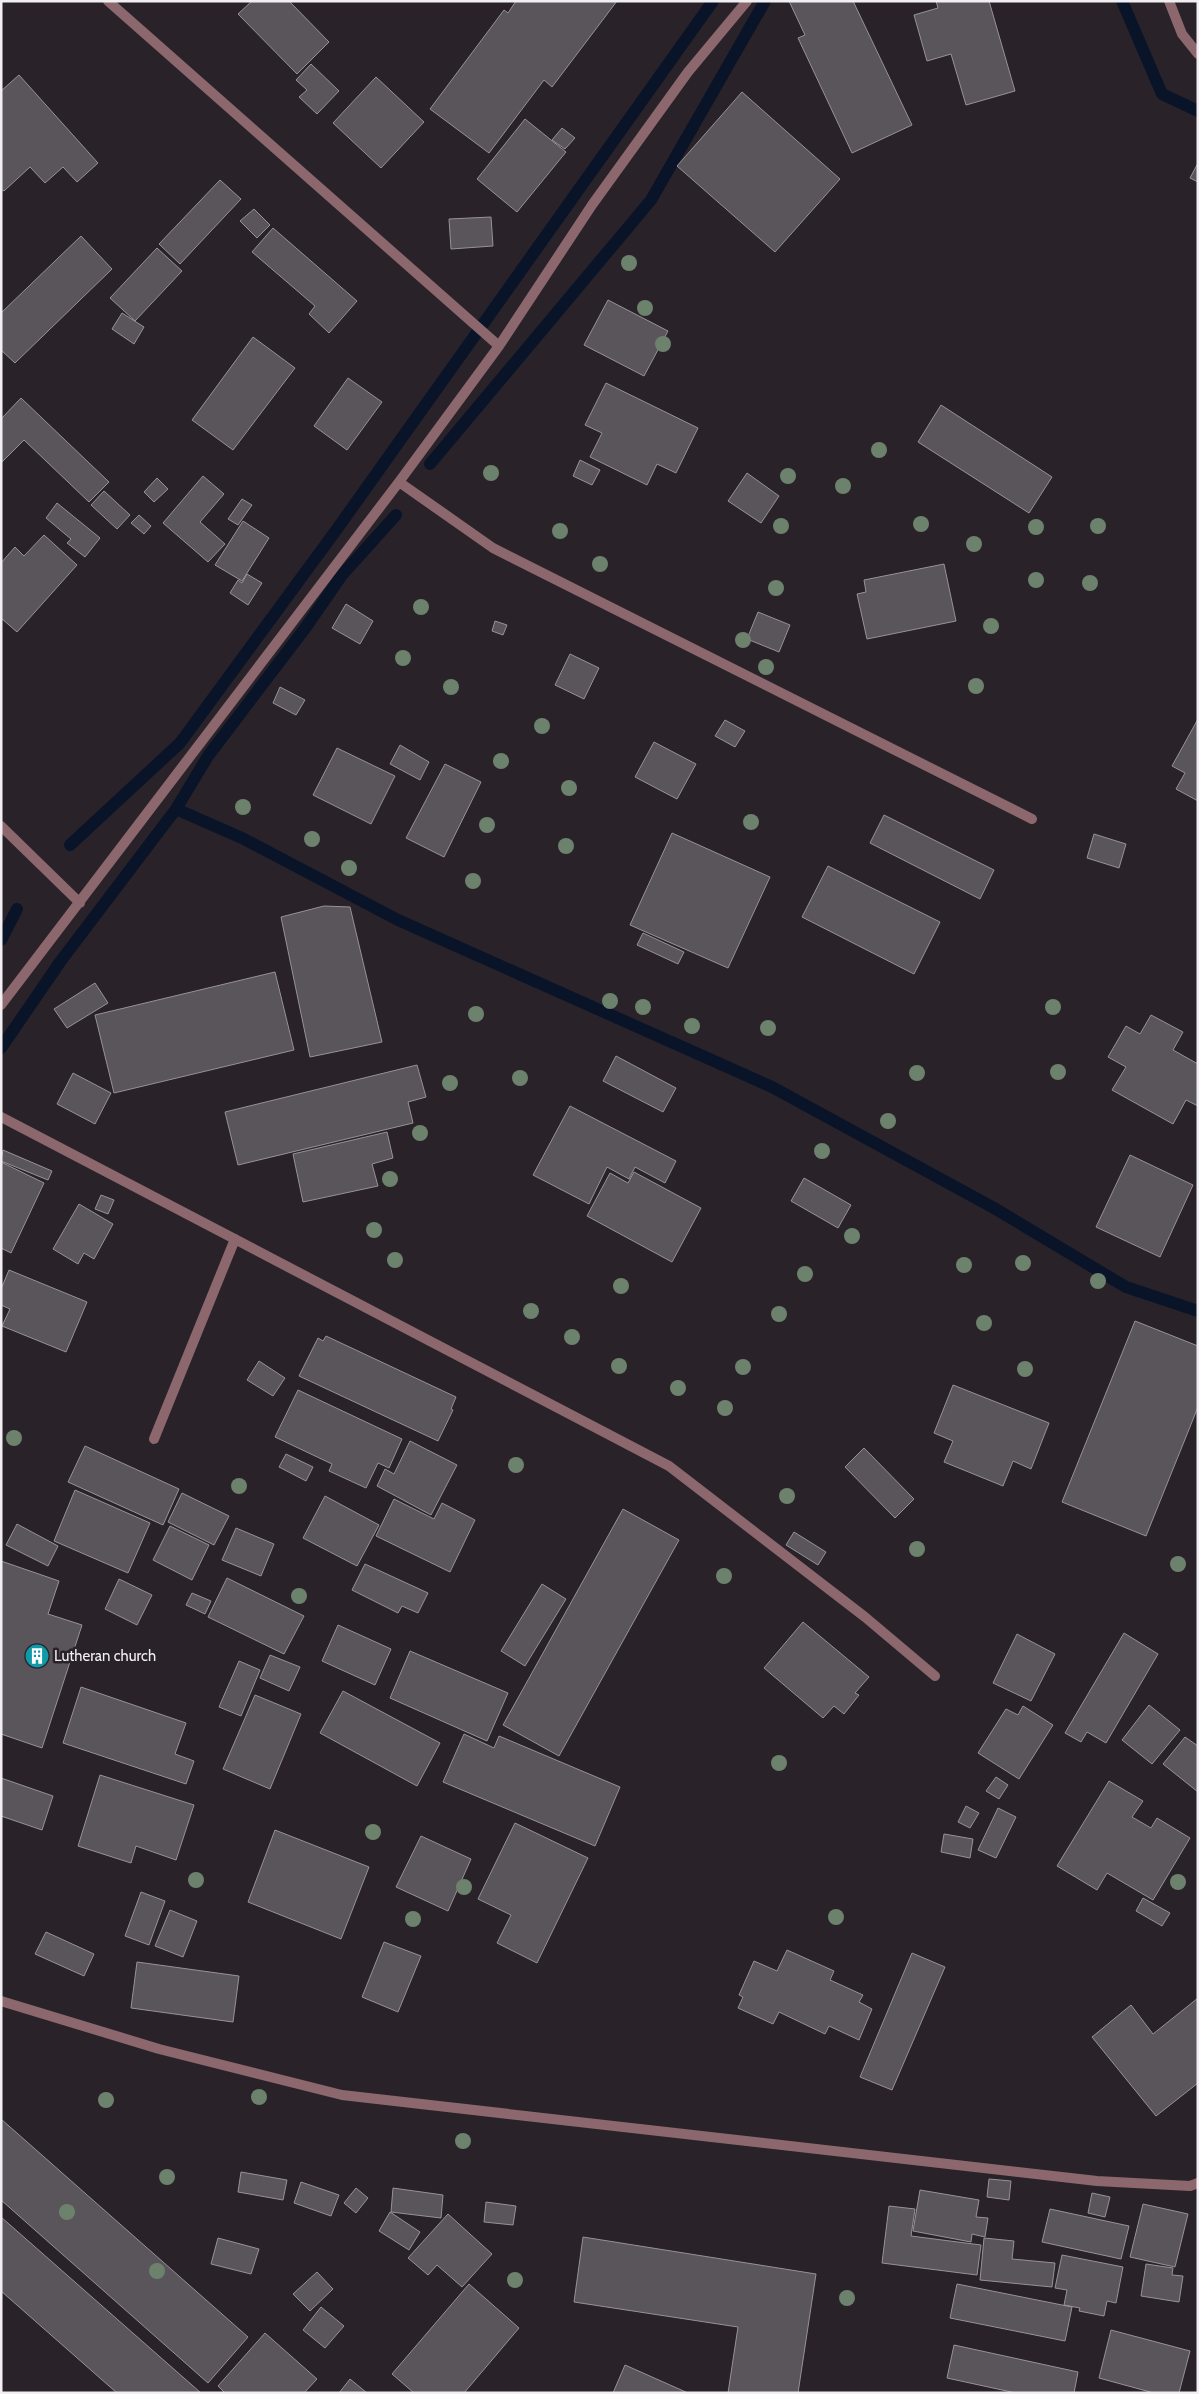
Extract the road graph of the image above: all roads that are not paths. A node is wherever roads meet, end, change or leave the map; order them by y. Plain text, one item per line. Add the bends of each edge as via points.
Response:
1 (108, 1) edge
2 (747, 1) edge
3 (1169, 1) edge
4 (1198, 54) edge
5 (499, 346) junction
6 (399, 482) junction
7 (1032, 819) dead end
8 (1, 826) edge
9 (80, 902) junction
10 (1, 1005) edge
11 (1, 1117) edge
12 (235, 1239) junction
13 (154, 1438) dead end
14 (935, 1676) dead end
15 (1, 2001) edge
16 (1198, 2183) edge

1 - 5 street
2 - 5 street via 682,80 592,205
3 - 4 street via 1182,34
5 - 6 street
6 - 7 street via 493,548
6 - 9 street
8 - 9 street
9 - 10 street
11 - 12 street
12 - 13 street
12 - 14 street via 669,1466 857,1611
15 - 16 street via 159,2049 342,2095 1097,2181 1190,2186

